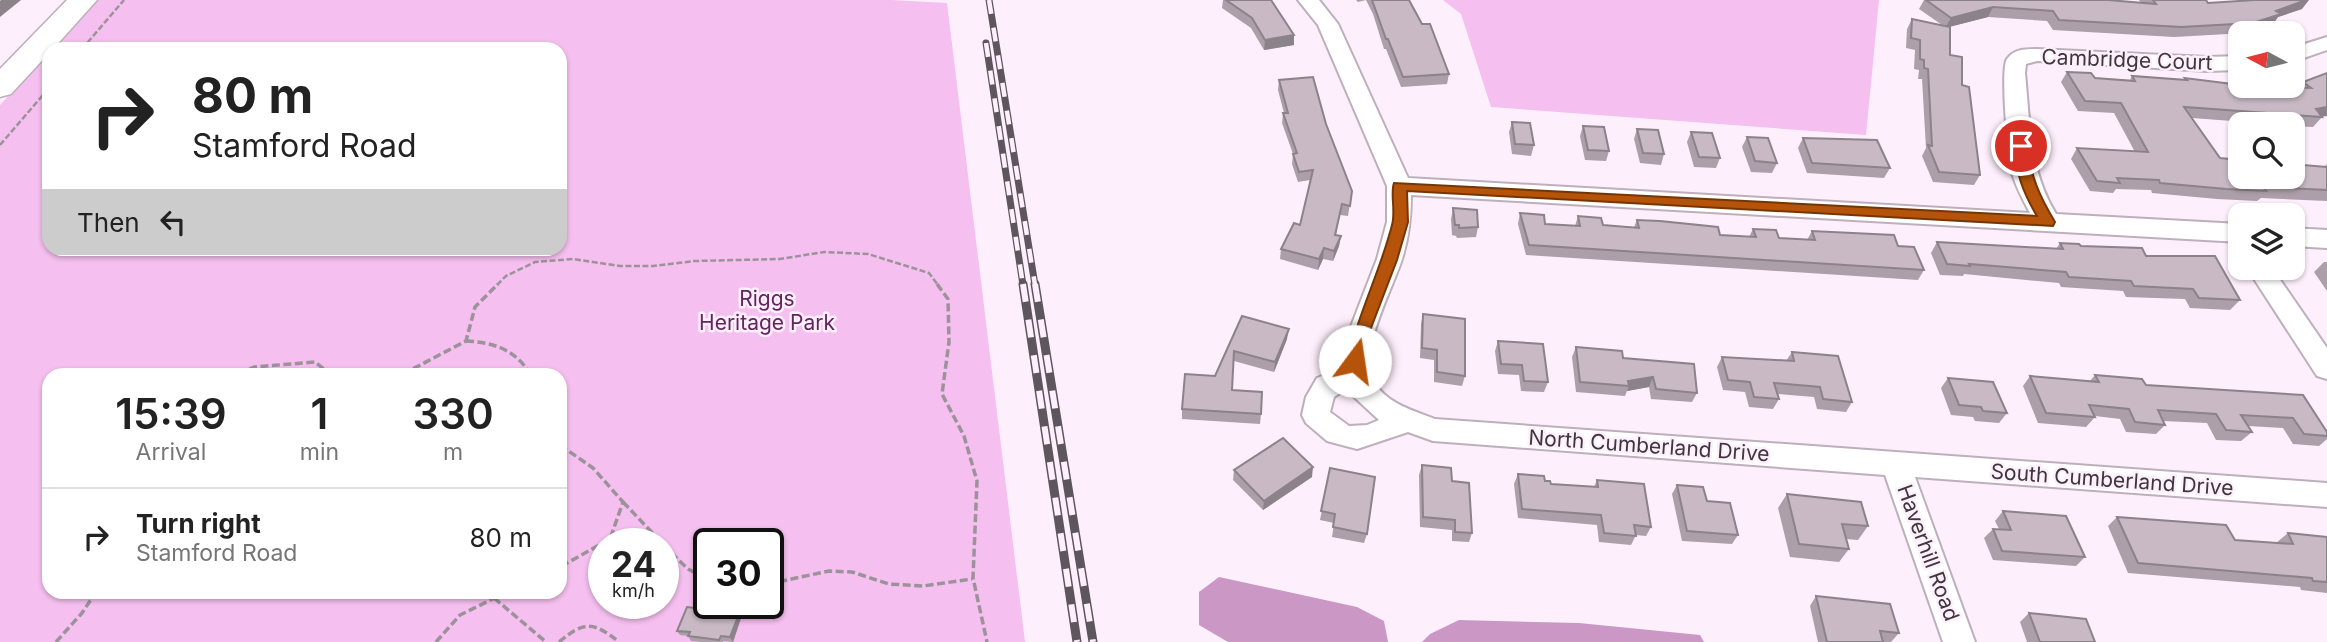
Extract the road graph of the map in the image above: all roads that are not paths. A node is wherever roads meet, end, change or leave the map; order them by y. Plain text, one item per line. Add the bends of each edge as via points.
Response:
1 (83, 0) edge
2 (1308, 0) edge
3 (43, 42) edge
4 (42, 43) edge
5 (2327, 43) edge
6 (2305, 51) edge
7 (2228, 63) edge
8 (0, 87) edge
9 (1399, 186) junction
10 (2048, 222) junction
11 (2228, 234) edge
12 (2305, 237) edge
13 (2327, 239) edge
14 (2267, 280) edge
15 (2327, 369) edge
16 (1356, 375) junction
17 (1403, 422) junction
18 (1896, 464) junction
19 (2327, 495) edge
20 (1959, 642) edge

1 - 3 main road
2 - 9 street via 1328,23
4 - 8 main road
5 - 6 street
7 - 10 street, Cambridge Court via 2037,55 2016,61 2023,170
9 - 10 street
9 - 16 street via 1401,222 1363,328
10 - 11 street
12 - 13 street
14 - 15 street
16 - 17 street, North Cumberland Drive via 1369,397
16 - 17 street via 1330,382 1319,395 1316,415 1329,431 1345,439 1370,437
17 - 18 street, North Cumberland Drive via 1433,430
18 - 19 street, South Cumberland Drive
18 - 20 street, Haverhill Road

